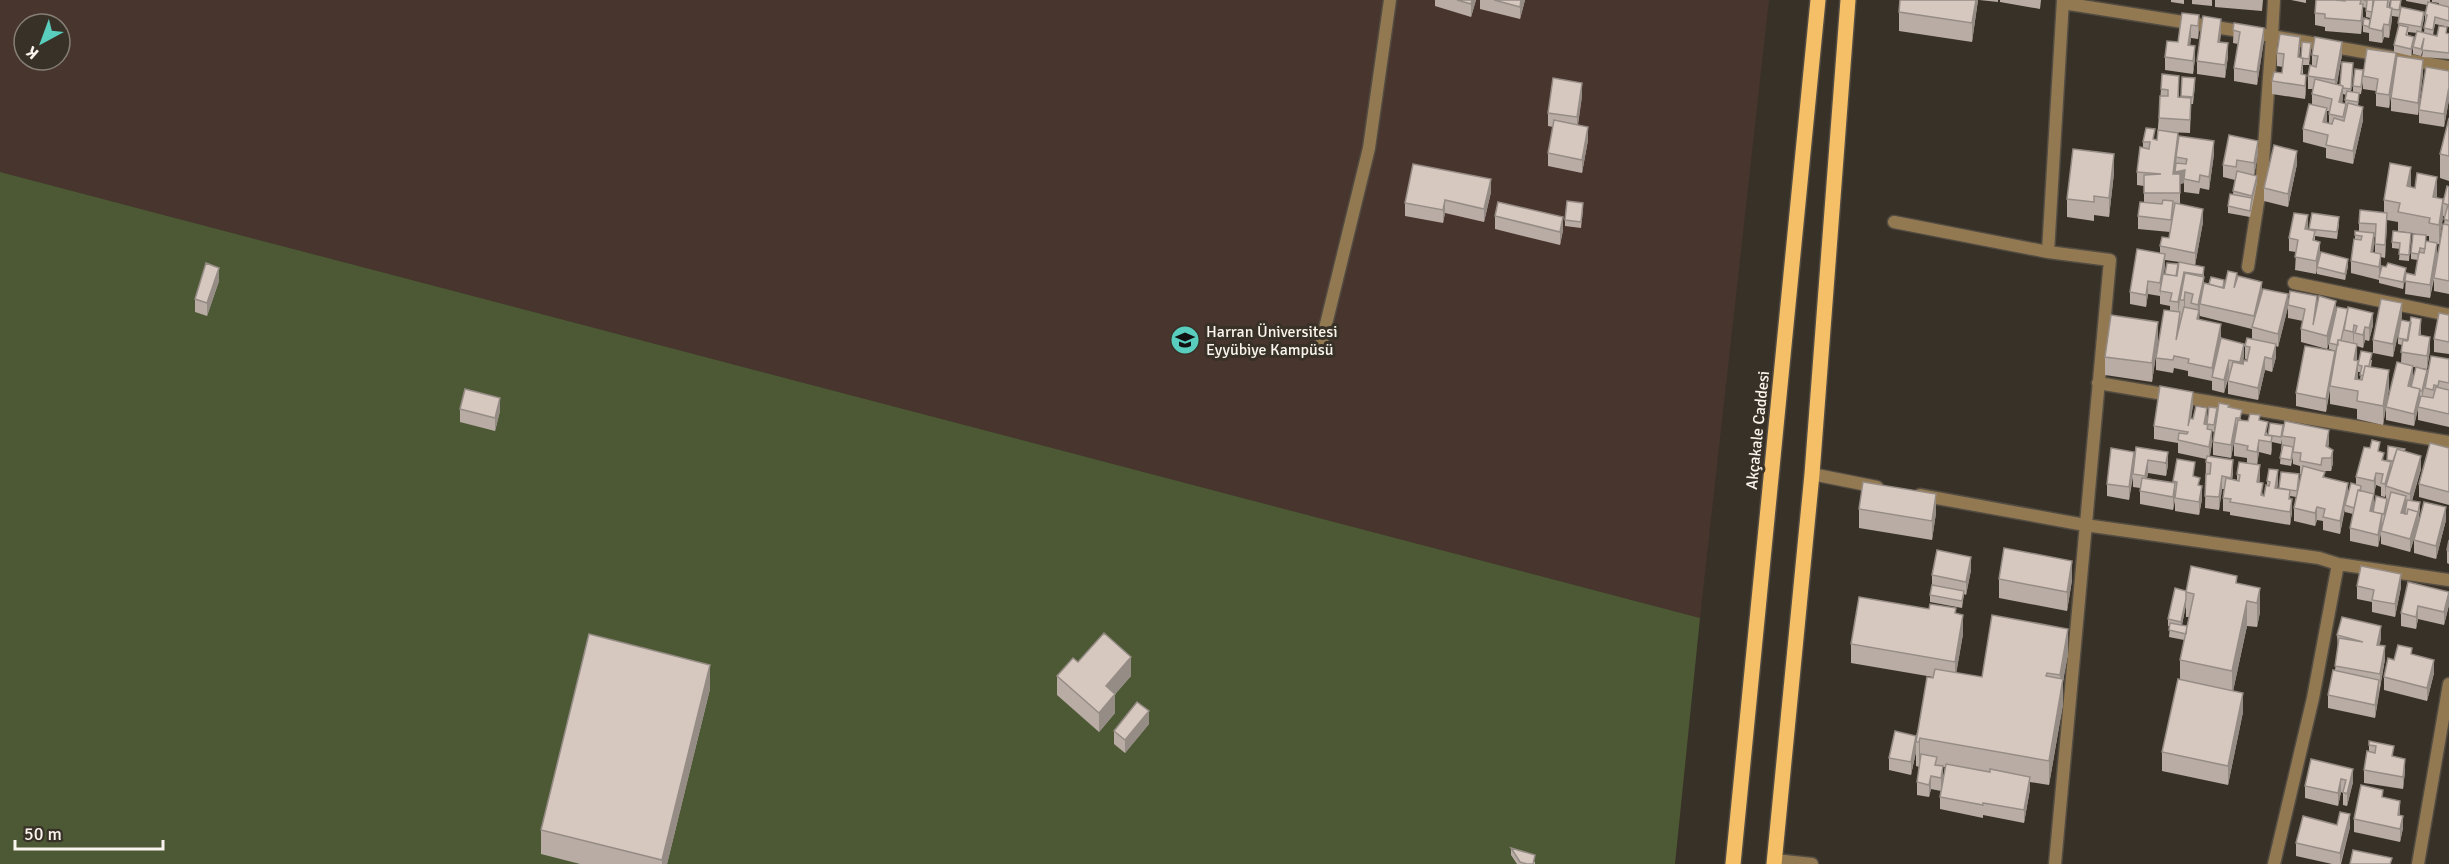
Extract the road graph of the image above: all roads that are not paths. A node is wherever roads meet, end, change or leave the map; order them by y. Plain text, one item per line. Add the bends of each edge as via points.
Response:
1 (1390, 0) edge
2 (1818, 0) edge
3 (1848, 0) edge
4 (2274, 0) edge
5 (2063, 2) edge
6 (2272, 36) junction
7 (2449, 67) edge
8 (1894, 222) dead end
9 (2048, 252) junction
10 (2248, 267) dead end
11 (2294, 284) dead end
12 (2449, 315) edge
13 (1320, 349) dead end
14 (2098, 383) junction
15 (2449, 442) edge
16 (1812, 474) junction
17 (2085, 525) junction
18 (2338, 564) junction
19 (2449, 580) edge
20 (2449, 684) edge
21 (2447, 698) edge
22 (1774, 862) edge
23 (2278, 863) edge
24 (1733, 864) edge
25 (1812, 864) edge
26 (2055, 864) edge
27 (2418, 864) edge

1 - 13 street via 1369,148
2 - 24 main road, Akçakale Caddesi
3 - 16 main road
4 - 6 street
5 - 6 street
5 - 9 street
6 - 7 street
6 - 10 street via 2262,176
8 - 9 street
9 - 14 street via 2109,260
11 - 12 street
14 - 15 street
14 - 17 street
16 - 17 street
16 - 22 main road
17 - 18 street via 2319,558
17 - 26 street
18 - 19 street
18 - 23 street
20 - 21 street
21 - 27 street
22 - 25 street

